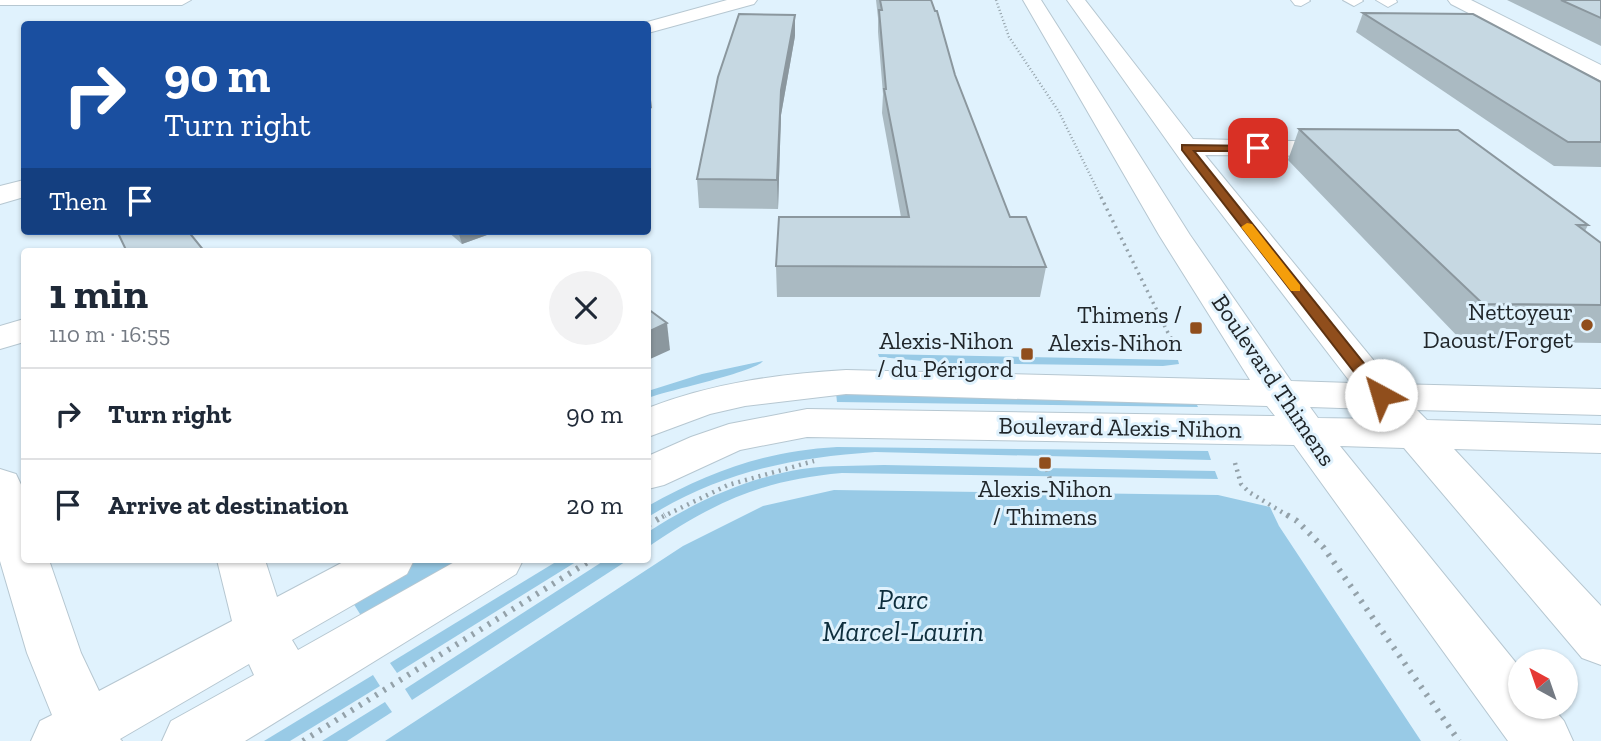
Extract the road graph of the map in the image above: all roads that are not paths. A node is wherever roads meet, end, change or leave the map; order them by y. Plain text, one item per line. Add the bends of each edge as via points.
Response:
1 (0, 0) edge
2 (182, 0) edge
3 (746, 0) edge
4 (1032, 0) edge
5 (1076, 0) edge
6 (1457, 0) edge
7 (651, 26) edge
8 (1601, 74) edge
9 (1186, 148) junction
10 (1327, 148) edge
11 (21, 190) edge
12 (0, 195) edge
13 (21, 331) edge
14 (0, 338) edge
15 (1381, 395) junction
16 (1601, 402) edge
17 (1291, 411) junction
18 (651, 422) edge
19 (813, 423) junction
20 (1415, 435) junction
21 (1601, 439) edge
22 (651, 473) edge
23 (0, 485) edge
24 (21, 550) edge
25 (25, 563) edge
26 (242, 563) edge
27 (385, 563) edge
28 (494, 563) edge
29 (261, 632) junction
30 (1601, 642) edge
31 (287, 685) junction
32 (80, 736) edge
33 (192, 741) edge
34 (1543, 741) edge

1 - 2 street
3 - 7 street
4 - 17 street, Boulevard Thimens
5 - 9 street
6 - 8 street
9 - 10 street
9 - 15 street
11 - 12 street
13 - 14 street
15 - 16 street, Boulevard Alexis-Nihon
15 - 17 street, Boulevard Alexis-Nihon
15 - 20 street
17 - 19 street, Boulevard Alexis-Nihon
17 - 20 street, Boulevard Alexis-Nihon
17 - 34 street, Boulevard Thimens
18 - 19 street, Boulevard Alexis-Nihon via 720,399
19 - 22 street, Boulevard Alexis-Nihon via 767,428 712,443
20 - 21 street, Boulevard Alexis-Nihon
20 - 30 street
23 - 24 street
25 - 32 street
26 - 29 street
27 - 29 street
28 - 31 street
29 - 31 street
29 - 32 street
31 - 33 street

